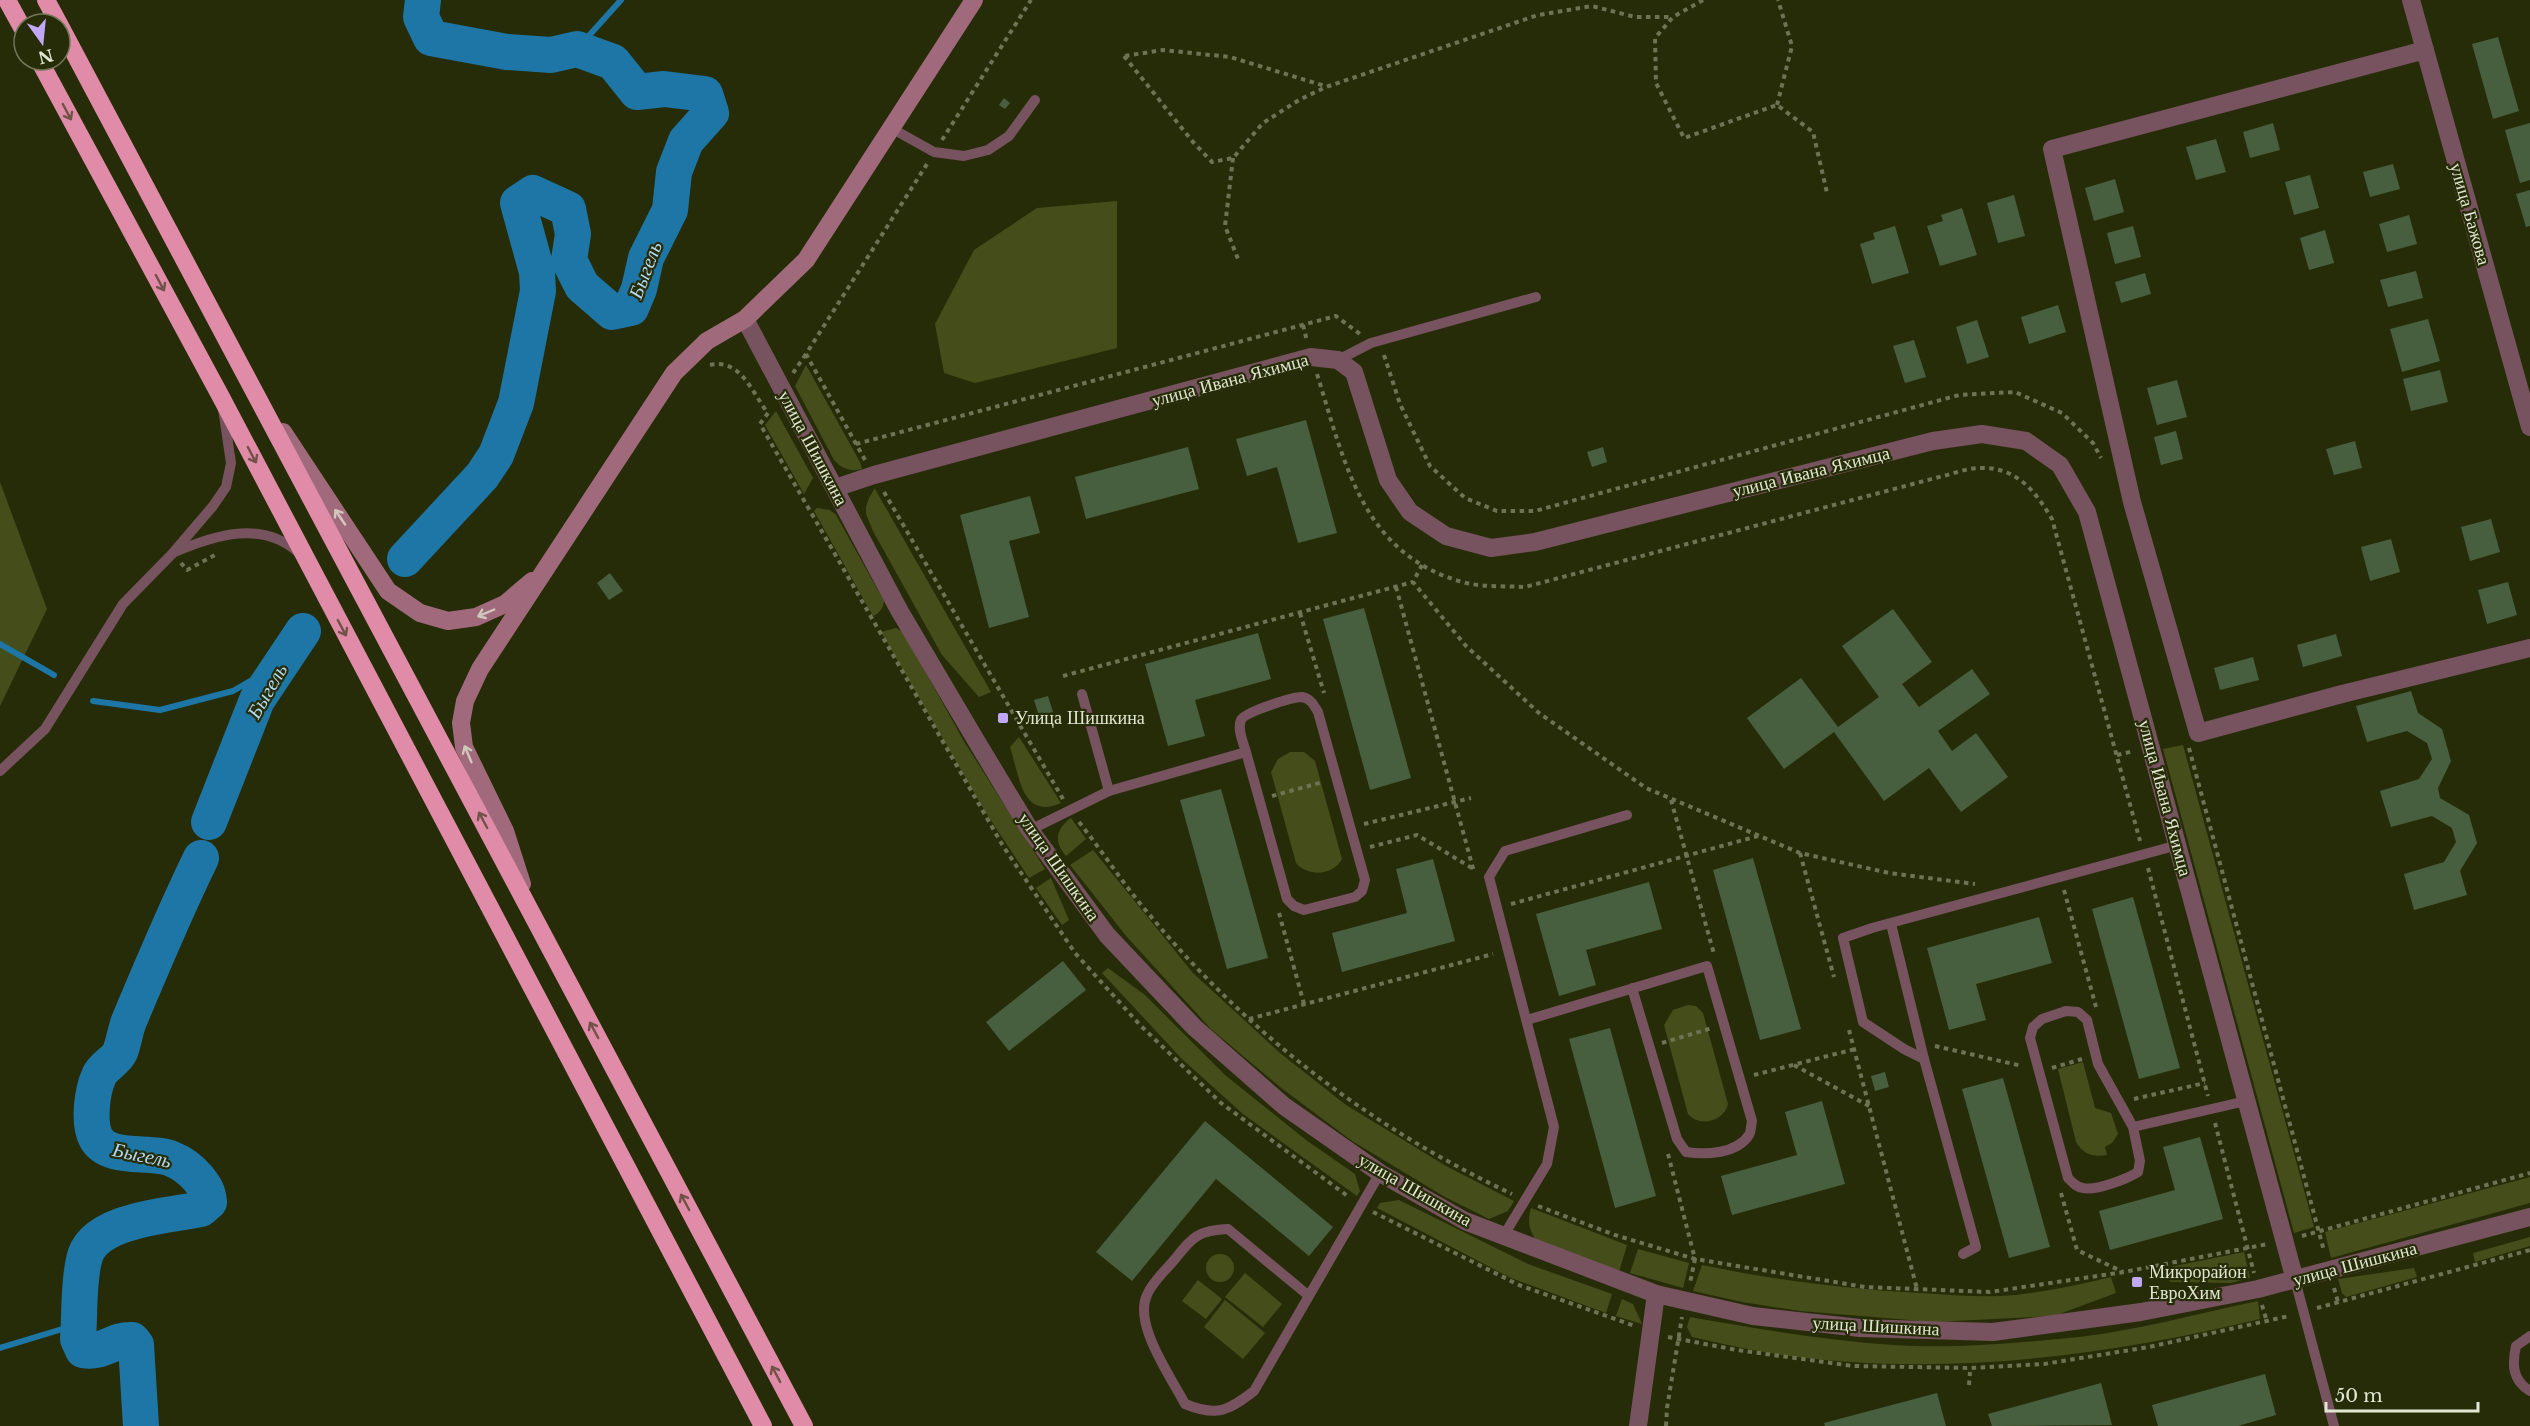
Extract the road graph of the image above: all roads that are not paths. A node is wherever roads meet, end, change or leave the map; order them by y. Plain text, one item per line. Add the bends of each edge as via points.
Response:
1 (974, 0) edge
2 (2411, 0) edge
3 (72, 49) edge
4 (2425, 50) junction
5 (45, 72) edge
6 (1035, 100) dead end
7 (891, 128) junction
8 (1536, 297) dead end
9 (745, 319) junction
10 (1338, 360) junction
11 (249, 381) junction
12 (221, 397) junction
13 (2530, 428) edge
14 (835, 488) junction
15 (172, 554) junction
16 (306, 558) junction
17 (549, 566) junction
18 (2530, 648) edge
19 (1082, 694) dead end
20 (1246, 752) junction
21 (0, 771) edge
22 (1109, 791) junction
23 (1627, 815) dead end
24 (1030, 830) junction
25 (2178, 845) junction
26 (528, 905) junction
27 (1891, 924) junction
28 (1632, 988) junction
29 (1527, 1020) junction
30 (1924, 1059) junction
31 (2246, 1101) junction
32 (2133, 1127) junction
33 (1380, 1173) junction
34 (2530, 1217) edge
35 (1504, 1235) junction
36 (1963, 1254) dead end
37 (2295, 1280) junction
38 (1656, 1294) junction
39 (1309, 1296) junction
40 (2530, 1336) edge
41 (2530, 1391) edge
42 (763, 1426) edge
43 (804, 1426) edge
44 (1638, 1426) edge
45 (2334, 1426) edge

1 - 7 street
2 - 4 street, улица Бажова
3 - 11 highway
4 - 13 street, улица Бажова
4 - 18 street via 2052,149 2132,502 2198,733
5 -> 12 highway
6 - 7 lane via 1009,136 988,150 964,156 934,152
7 - 9 street via 806,260
8 - 10 lane via 1371,343
9 - 14 street, улица Шишкина
9 - 17 street via 706,341 674,373
10 - 14 street, улица Ивана Яхимца via 1311,357
10 - 25 street, улица Ивана Яхимца via 1354,372 1388,480 1410,512 1446,536 1491,548 1535,542 1933,441 1982,434 2026,441 2060,465 2087,512
17 -> 11 street via 505,604 476,617 448,621 420,613 388,591
26 -> 11 highway
12 - 15 lane via 231,463 226,487
12 -> 16 highway
14 - 24 street, улица Шишкина via 900,610
15 - 16 lane via 207,538 262,533 276,537
15 - 21 lane via 123,604 45,729
16 -> 42 highway
26 -> 17 street via 505,831 464,747 461,723 465,701 480,669
19 - 22 lane
20 - 20 lane via 1287,899 1304,910 1355,897 1365,880 1312,702 1302,697 1248,712 1241,720 1240,732
20 - 22 lane
22 - 24 lane
23 - 29 lane via 1504,851 1489,877
24 - 33 street, улица Шишкина via 1107,935 1194,1028 1284,1106
25 - 27 lane
25 - 31 street, улица Ивана Яхимца
43 -> 26 highway
27 - 30 lane
27 - 30 lane via 1843,938 1863,1022
28 - 28 lane via 1677,1139 1686,1152 1703,1155 1736,1147 1749,1135 1752,1121 1707,966
28 - 29 lane
29 - 35 lane via 1554,1127 1547,1164
30 - 36 lane via 1976,1247
31 - 32 lane
31 - 37 street, улица Ивана Яхимца
32 - 32 lane via 2098,1064 2087,1020 2078,1012 2066,1011 2042,1019 2032,1028 2030,1038 2068,1178 2075,1186 2086,1189 2127,1179 2138,1172 2140,1161
33 - 35 street, улица Шишкина via 1465,1221
33 - 39 lane
34 - 37 street, улица Шишкина
35 - 38 street, улица Шишкина
37 - 38 street, улица Шишкина via 2141,1312 1994,1332 1860,1328 1753,1316
37 - 45 lane
38 - 44 street
39 - 39 lane via 1254,1391 1233,1407 1206,1412 1185,1404 1146,1328 1143,1312 1147,1294 1191,1240 1207,1230 1228,1229
40 - 41 lane via 2516,1346 2511,1365 2520,1385

